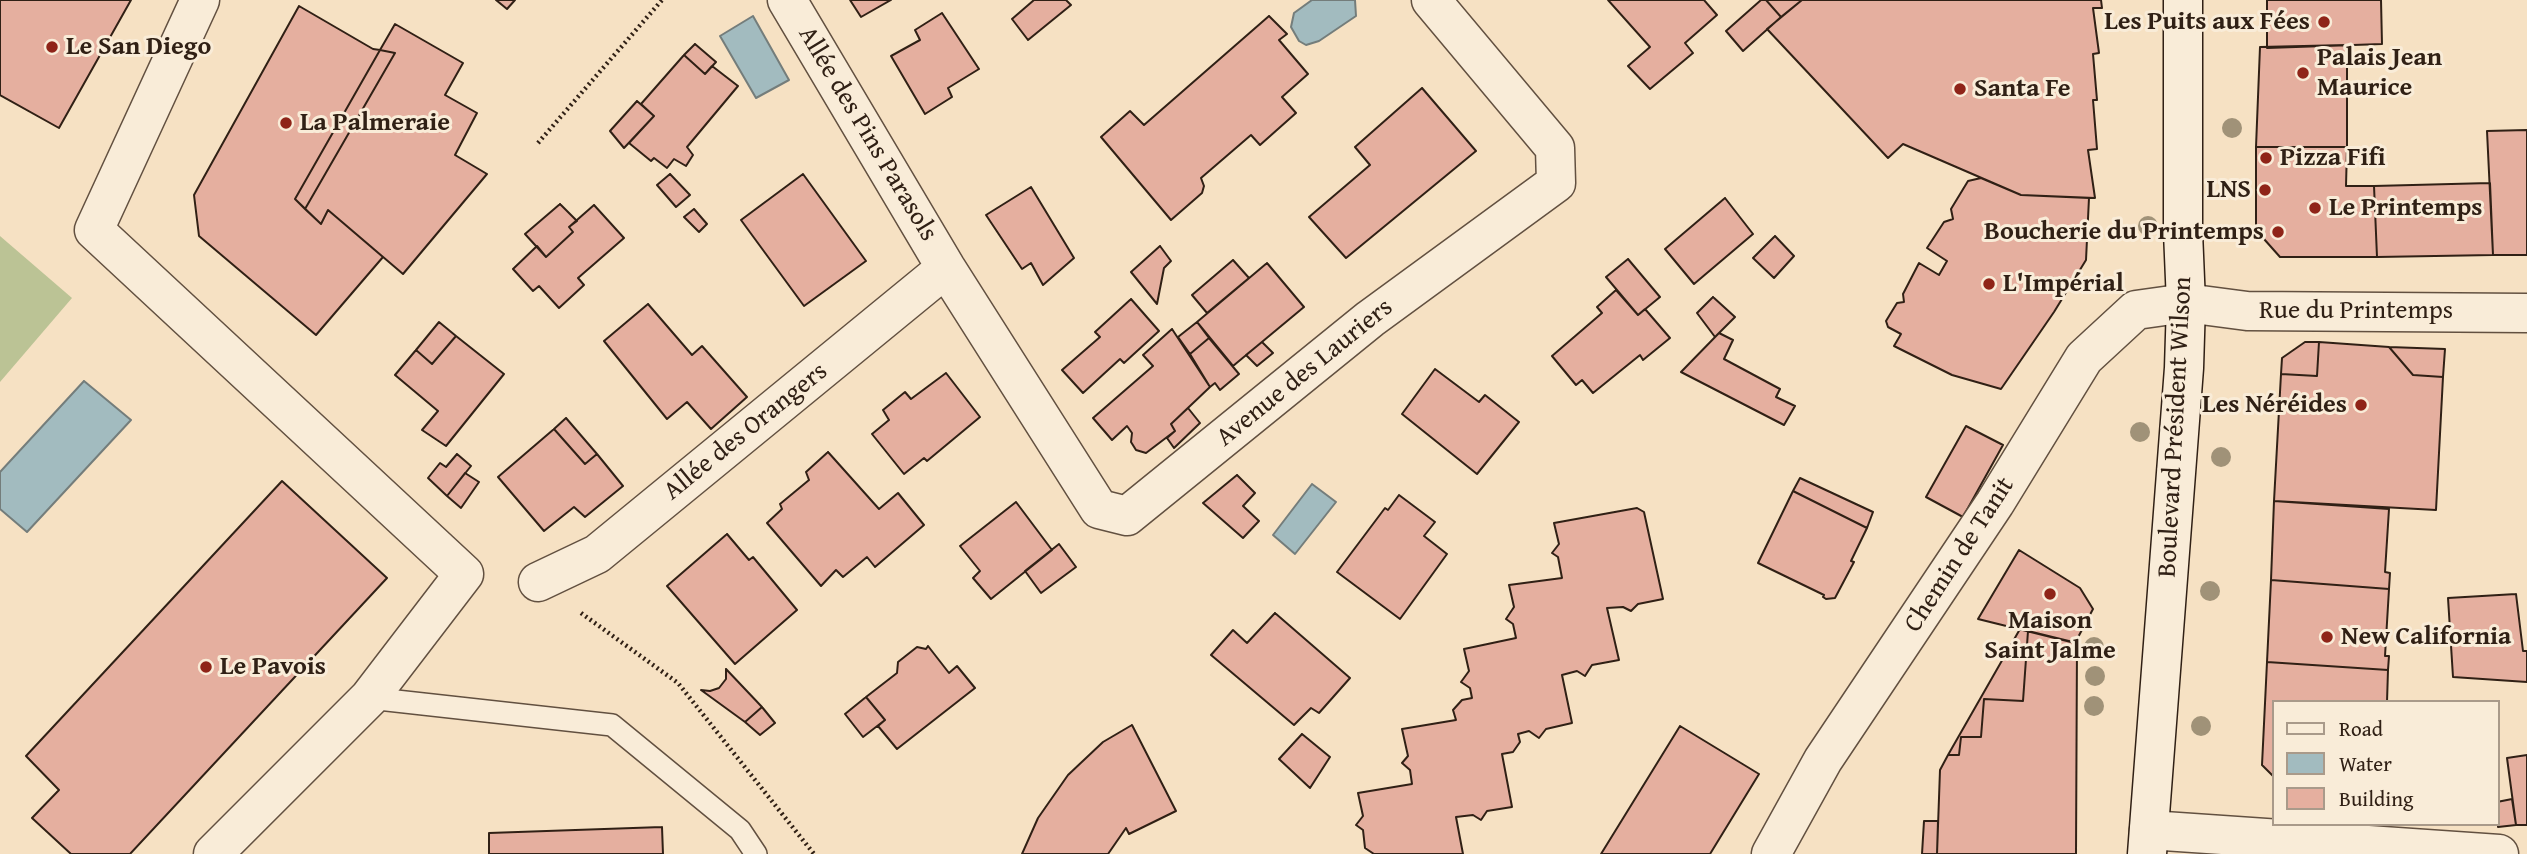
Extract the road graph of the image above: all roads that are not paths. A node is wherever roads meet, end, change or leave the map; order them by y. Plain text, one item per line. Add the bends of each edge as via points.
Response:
1 (200, 0) edge
2 (787, 0) edge
3 (1431, 0) edge
4 (2183, 0) edge
5 (946, 268) junction
6 (2186, 303) junction
7 (2527, 313) edge
8 (538, 582) road end
9 (369, 698) junction
10 (2148, 842) edge
11 (213, 854) edge
12 (756, 854) edge
13 (1771, 854) edge
14 (2499, 854) edge

1 - 9 street via 93,230 464,574
2 - 5 street, Allée des Pins Parasols
3 - 5 street, Avenue des Lauriers via 1555,148 1556,183 1370,319 1127,516 1100,509
4 - 6 street, Boulevard Président Wilson
5 - 8 street, Allée des Orangers via 597,554
6 - 7 street, Rue du Printemps via 2247,311
6 - 10 street, Boulevard Président Wilson
6 - 13 street, Chemin de Tanit via 2136,310 2084,358 1995,503 1823,760
9 - 11 street
9 - 12 lane via 612,725 740,830
10 - 14 street

